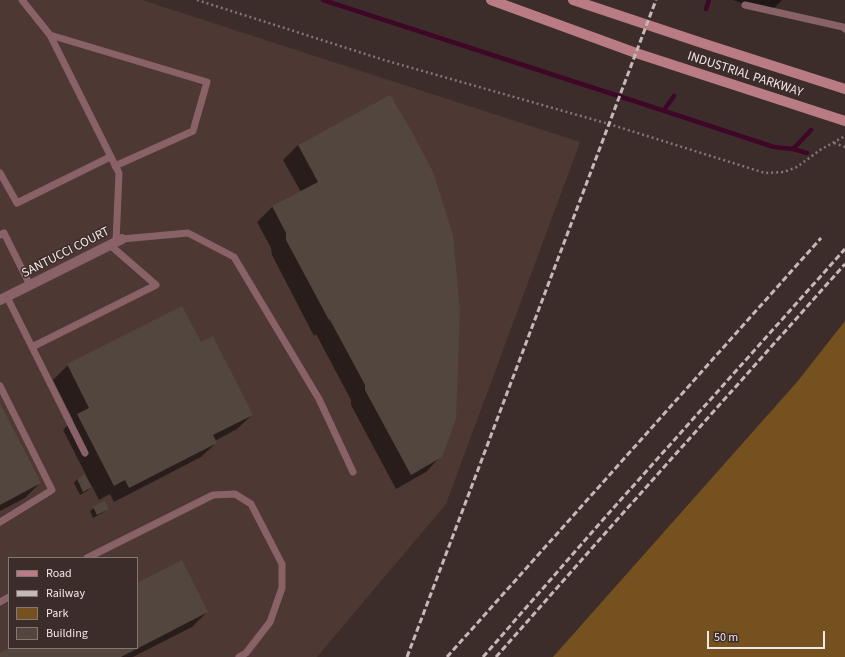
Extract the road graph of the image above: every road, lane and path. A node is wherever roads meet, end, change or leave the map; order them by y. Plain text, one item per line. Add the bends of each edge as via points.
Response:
1 (22, 0) edge
2 (197, 0) edge
3 (491, 0) edge
4 (574, 0) edge
5 (745, 5) dead end
6 (844, 26) edge
7 (50, 35) junction
8 (845, 89) edge
9 (845, 121) edge
10 (845, 136) edge
11 (833, 143) junction
12 (845, 147) edge
13 (110, 157) junction
14 (115, 166) junction
15 (0, 173) edge
16 (0, 235) edge
17 (116, 242) junction
18 (30, 285) junction
19 (3, 299) edge
20 (32, 347) junction
21 (0, 386) edge
22 (85, 453) dead end
23 (353, 472) dead end
24 (0, 522) edge
25 (89, 557) edge
26 (239, 657) edge

1 - 7 lane
2 - 11 path via 384,60 609,124 765,173 784,172 797,167
3 - 9 main road, INDUSTRIAL PARKWAY via 636,53
4 - 8 main road, INDUSTRIAL PARKWAY
5 - 6 lane
7 - 13 lane
7 - 14 lane via 207,82 193,131
10 - 11 path
11 - 12 path
13 - 14 lane
13 - 15 lane via 17,203
14 - 17 lane via 118,173
16 - 18 lane via 4,233
17 - 18 street, SANTUCCI COURT
17 - 20 lane via 156,285
17 - 23 lane via 188,233 234,257 319,399
18 - 19 street, SANTUCCI COURT
19 - 20 lane
20 - 22 lane
21 - 24 lane via 52,490
25 - 26 lane via 213,495 235,494 251,504 282,564 282,588 270,622 246,653

